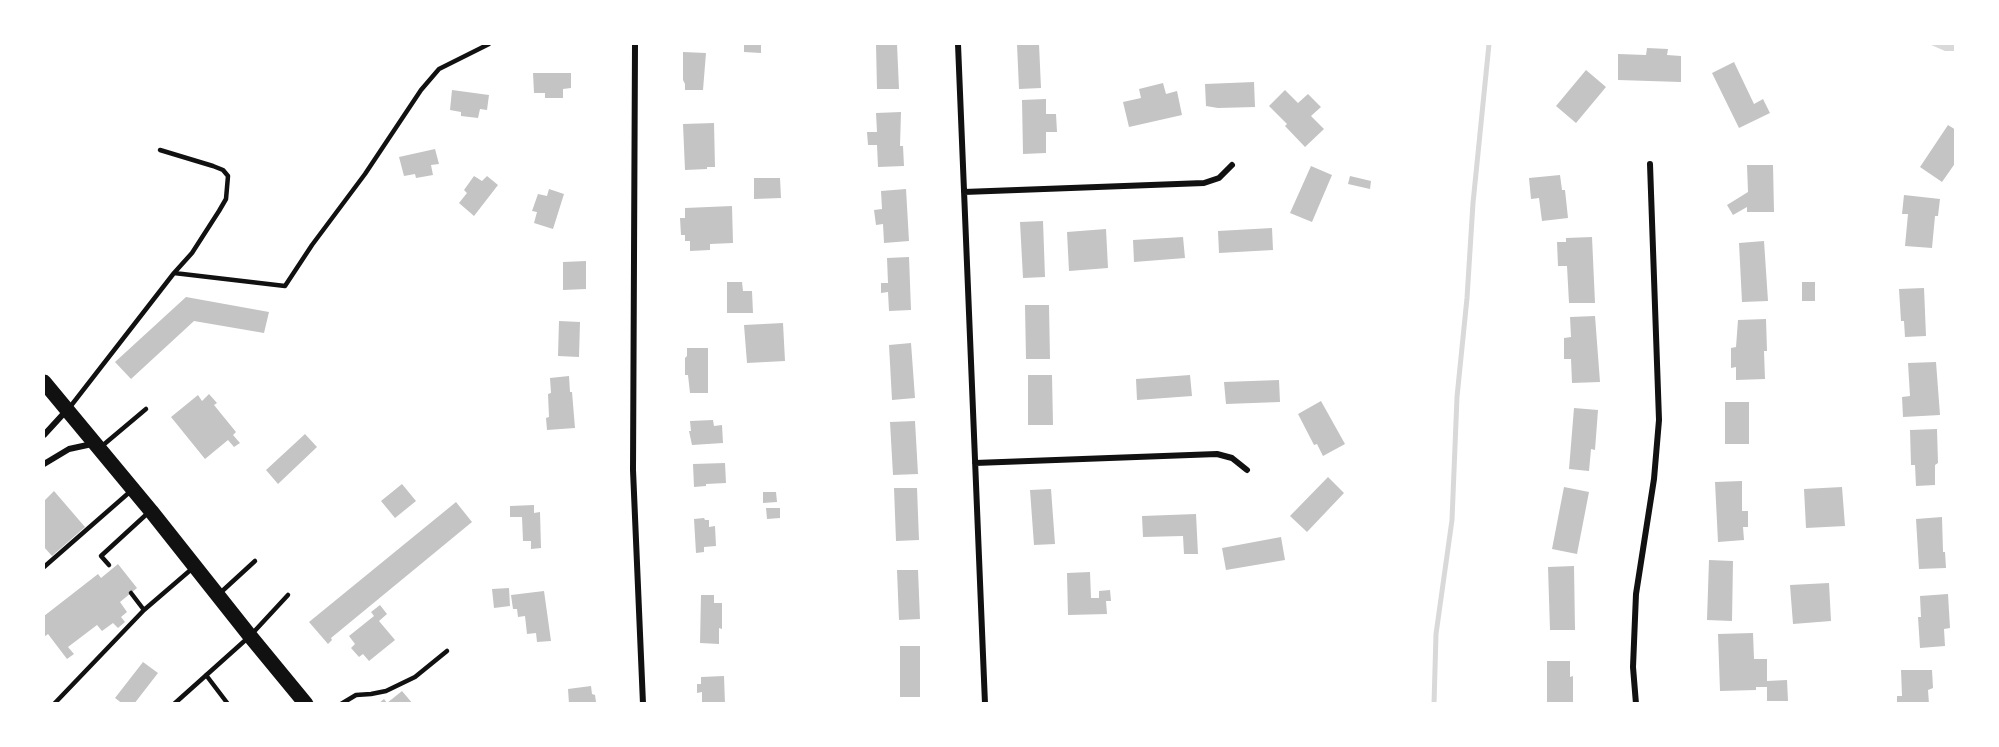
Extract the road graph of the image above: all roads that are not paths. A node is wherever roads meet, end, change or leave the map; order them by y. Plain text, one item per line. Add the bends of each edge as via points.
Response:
1 (489, 44) edge
2 (635, 44) edge
3 (958, 44) edge
4 (160, 150) dead end
5 (1650, 164) dead end
6 (1232, 165) dead end
7 (964, 192) junction
8 (174, 273) junction
9 (44, 382) edge
10 (146, 409) dead end
11 (66, 410) junction
12 (44, 435) edge
13 (97, 446) junction
14 (975, 463) junction
15 (44, 464) edge
16 (1246, 470) dead end
17 (133, 489) junction
18 (150, 511) junction
19 (255, 561) dead end
20 (109, 565) dead end
21 (195, 566) junction
22 (44, 567) edge
23 (131, 593) dead end
24 (218, 595) junction
25 (288, 595) dead end
26 (144, 610) junction
27 (250, 636) junction
28 (447, 651) dead end
29 (206, 675) junction
30 (54, 704) edge
31 (174, 704) edge
32 (228, 704) edge
33 (306, 704) edge
34 (341, 704) edge
35 (643, 704) edge
36 (985, 704) edge
37 (1636, 704) edge

1 - 8 lane via 439,69 427,83 285,286
2 - 35 street via 633,470
3 - 7 street
4 - 8 lane via 213,166 228,176 226,199 192,253
5 - 37 street via 1659,420 1636,594
6 - 7 street via 1219,178 1204,183
7 - 14 street
8 - 11 lane
9 - 11 highway
10 - 13 lane
11 - 12 street
11 - 13 highway
13 - 15 street via 69,449
13 - 17 highway
14 - 16 street via 1217,454 1232,458
14 - 36 street
17 - 18 highway
17 - 22 lane
18 - 20 lane via 101,556
18 - 21 highway
19 - 24 lane
21 - 24 highway
21 - 26 lane
23 - 26 lane
24 - 27 highway
25 - 27 lane
26 - 30 lane
27 - 29 lane
27 - 33 highway
28 - 34 lane via 415,677 386,691 356,695
29 - 31 lane
29 - 32 lane

